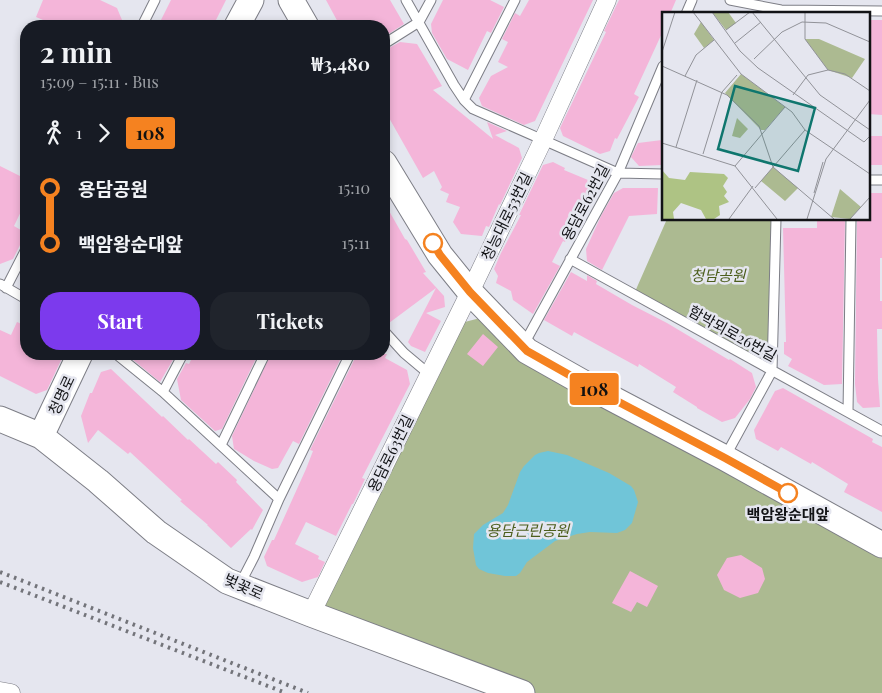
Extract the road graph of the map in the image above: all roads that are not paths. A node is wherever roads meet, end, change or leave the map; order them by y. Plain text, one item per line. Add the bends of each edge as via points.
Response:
1 (251, 0) edge
2 (291, 0) edge
3 (406, 0) edge
4 (431, 0) edge
5 (514, 0) edge
6 (607, 0) edge
7 (692, 0) edge
8 (730, 0) edge
9 (152, 1) edge
10 (882, 11) edge
11 (687, 12) edge
12 (781, 12) edge
13 (856, 12) edge
14 (144, 20) edge
15 (240, 20) edge
16 (303, 20) edge
17 (419, 22) junction
18 (390, 40) edge
19 (662, 68) edge
20 (464, 100) junction
21 (543, 140) junction
22 (390, 173) edge
23 (618, 173) junction
24 (662, 174) edge
25 (776, 220) edge
26 (851, 220) edge
27 (20, 259) edge
28 (570, 259) junction
29 (3, 286) edge
30 (470, 292) junction
31 (20, 296) edge
32 (390, 338) edge
33 (522, 346) junction
34 (77, 360) edge
35 (123, 360) edge
36 (179, 360) edge
37 (263, 360) edge
38 (347, 360) edge
39 (772, 371) junction
40 (429, 374) junction
41 (163, 392) junction
42 (848, 412) junction
43 (0, 419) edge
44 (882, 431) edge
45 (41, 436) junction
46 (221, 445) junction
47 (725, 458) junction
48 (279, 499) junction
49 (882, 545) edge
50 (239, 586) junction
51 (311, 614) junction
52 (0, 691) edge
53 (11, 693) edge
54 (522, 693) edge

1 - 15 street
2 - 16 street
3 - 17 lane
4 - 17 lane
5 - 20 lane
6 - 21 street, 청능대로53번길
7 - 11 lane
8 - 12 lane
9 - 14 lane
10 - 13 lane
12 - 13 lane
17 - 18 lane
17 - 20 lane
19 - 23 lane, 용담로62번길
20 - 21 lane via 473,109
21 - 23 lane
21 - 30 street, 청능대로53번길
22 - 30 street via 440,255
23 - 24 lane
23 - 28 lane, 용담로62번길
25 - 39 lane
26 - 42 lane
27 - 29 lane
28 - 33 lane, 용담로62번길
28 - 39 lane, 함박뫼로26번길
29 - 31 lane
30 - 33 street
30 - 40 street, 용담로63번길
32 - 40 lane
33 - 47 street via 596,390
34 - 45 street, 청명로
35 - 41 lane
36 - 41 lane
37 - 46 lane
38 - 48 lane
39 - 42 lane, 함박뫼로26번길
39 - 47 lane
40 - 51 street, 용담로63번길
41 - 46 lane
42 - 44 lane, 함박뫼로26번길
43 - 45 street, 벚꽃로
45 - 50 street, 벚꽃로 via 156,532
46 - 48 lane
47 - 49 street
48 - 50 lane
50 - 51 street, 벚꽃로
51 - 54 street, 벚꽃로
52 - 53 street

